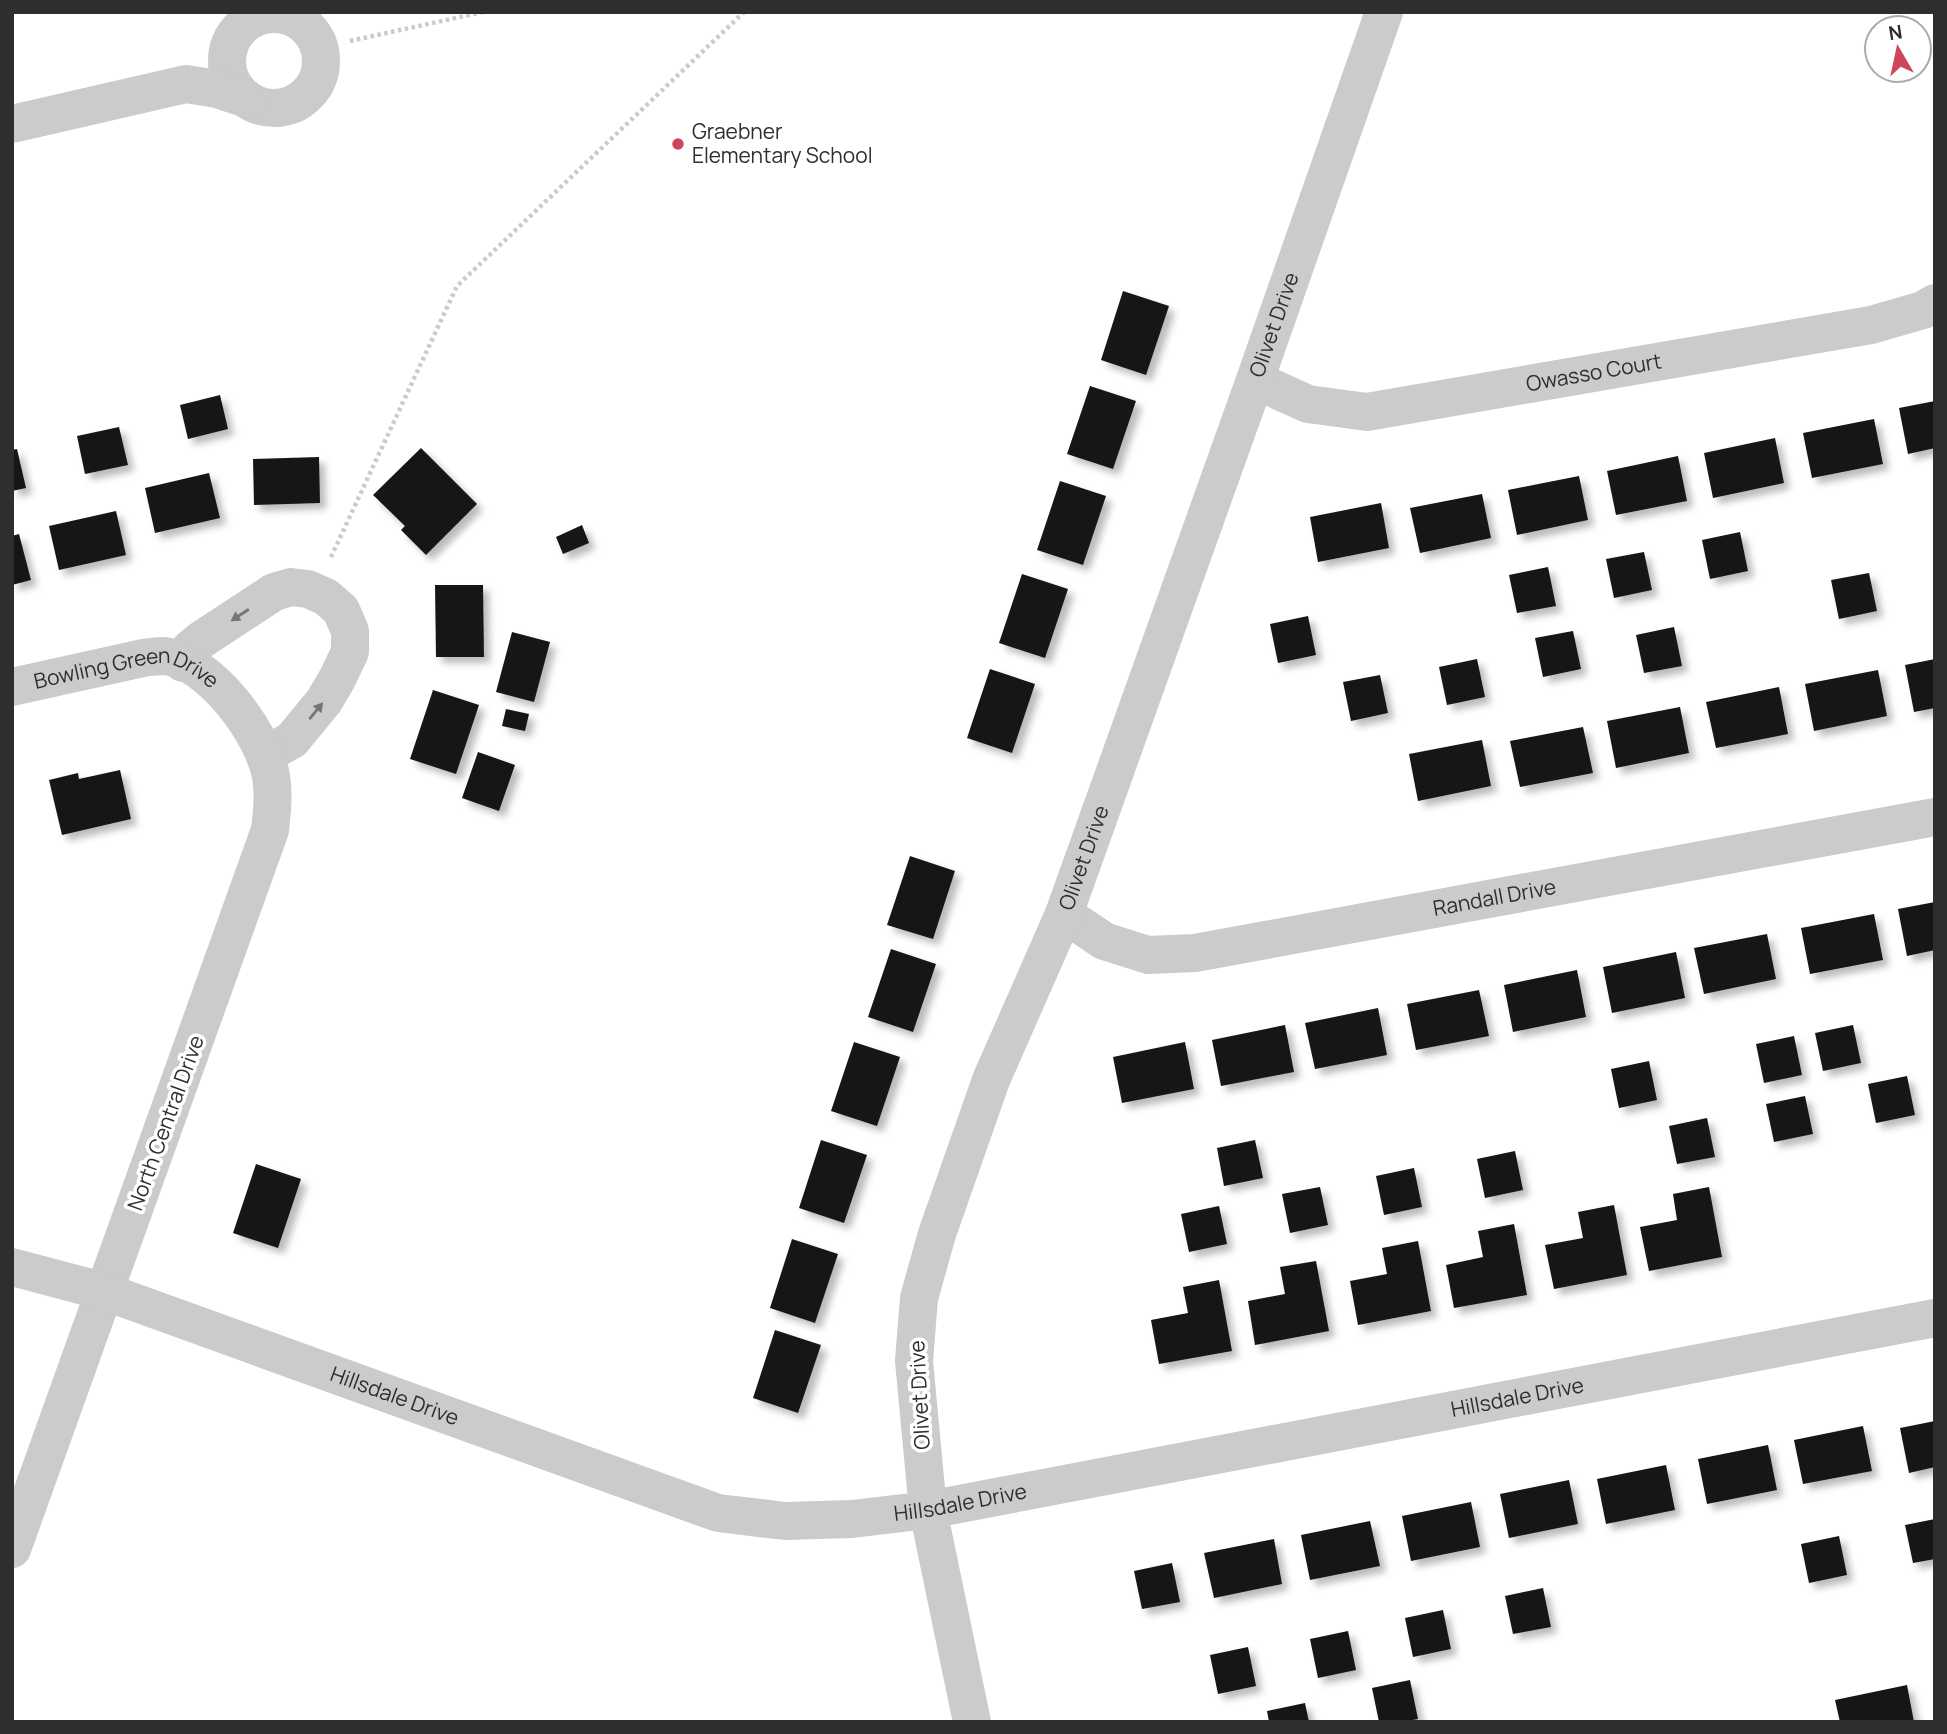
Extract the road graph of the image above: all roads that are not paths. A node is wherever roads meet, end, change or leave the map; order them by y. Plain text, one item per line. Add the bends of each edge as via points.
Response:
1 (1384, 12) edge
2 (230, 43) junction
3 (186, 83) junction
4 (247, 99) junction
5 (12, 124) edge
6 (1935, 303) edge
7 (1255, 380) junction
8 (183, 663) junction
9 (12, 687) edge
10 (230, 700) joint
11 (265, 755) junction
12 (1935, 817) edge
13 (1064, 914) junction
14 (12, 1267) edge
15 (106, 1292) junction
16 (1935, 1318) edge
17 (928, 1510) junction
18 (12, 1549) edge
19 (972, 1722) edge

1 - 7 street, Olivet Drive
2 - 3 street via 210,66
2 - 4 street via 229,73
2 - 4 street via 249,21 278,14 305,25 320,48 317,81 294,104 278,108
3 - 4 street
3 - 5 street
6 - 7 street, Owasso Court via 1871,325 1367,412 1308,404
7 - 13 street, Olivet Drive
8 - 9 street, Bowling Green Drive via 165,656 143,657
8 - 10 street, Bowling Green Drive
11 -> 8 street via 292,740 337,679 350,652 351,631 341,610 326,597 291,587 201,640
10 - 11 street, North Central Drive via 258,737
11 - 15 street, North Central Drive via 273,804 270,830
12 - 13 street, Randall Drive via 1195,953 1148,955 1104,941
13 - 17 street, Olivet Drive via 991,1080 919,1298 914,1361
14 - 15 street, Hillsdale Drive
15 - 17 street, Hillsdale Drive via 719,1513 785,1521
15 - 18 street, North Central Drive
16 - 17 street, Hillsdale Drive
17 - 19 street, Olivet Drive

